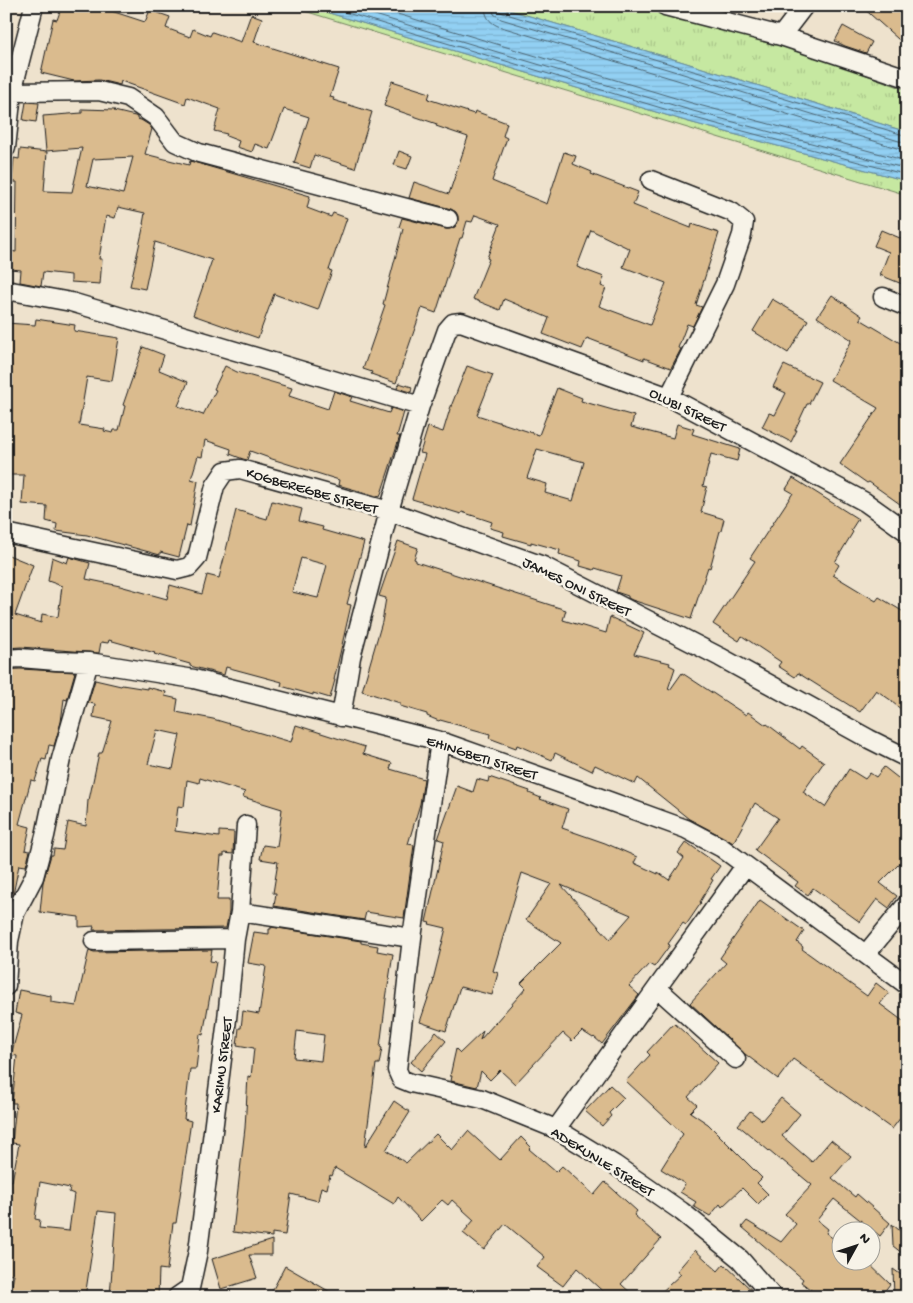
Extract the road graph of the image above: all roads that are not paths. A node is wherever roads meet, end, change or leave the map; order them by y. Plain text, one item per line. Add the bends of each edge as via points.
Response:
1 (34, 6) edge
2 (664, 6) edge
3 (804, 6) edge
4 (780, 36) junction
5 (907, 78) edge
6 (10, 100) edge
7 (6, 148) edge
8 (651, 180) dead end
9 (448, 219) dead end
10 (6, 290) edge
11 (883, 297) dead end
12 (907, 307) edge
13 (669, 397) junction
14 (420, 406) junction
15 (389, 511) junction
16 (907, 532) edge
17 (6, 533) edge
18 (6, 659) edge
19 (89, 662) junction
20 (341, 716) junction
21 (440, 741) junction
22 (907, 758) edge
23 (246, 825) dead end
24 (745, 866) junction
25 (907, 904) edge
26 (240, 912) junction
27 (412, 938) junction
28 (235, 939) junction
29 (94, 941) dead end
30 (866, 954) junction
31 (907, 985) edge
32 (6, 986) edge
33 (657, 988) junction
34 (736, 1059) dead end
35 (556, 1129) junction
36 (177, 1297) edge
37 (773, 1297) edge

1 - 6 street
2 - 4 street
3 - 4 street
4 - 5 street
6 - 7 street
6 - 9 street via 99,91 128,98 156,117 175,142 199,153
8 - 13 street via 732,212 744,222 725,284
10 - 14 street via 71,302
11 - 12 street
13 - 14 street, OLUBI STREET via 460,322 447,330
13 - 16 street, OLUBI STREET via 865,502
14 - 15 street
15 - 17 street, KOGBEREGBE STREET via 240,469 225,470 214,486 197,558 189,567 177,570
15 - 20 street, KOGBEREGBE STREET via 351,657
15 - 22 street, JAMES ONI STREET via 543,566
18 - 19 street, EHINGBETI STREET
19 - 20 street, EHINGBETI STREET via 194,678
19 - 32 street via 61,759 34,877 15,913 9,941
20 - 21 street, EHINGBETI STREET
21 - 24 street, EHINGBETI STREET via 686,829 722,848
21 - 27 street
23 - 26 street, KARIMU STREET
24 - 30 street, EHINGBETI STREET
24 - 33 street
25 - 30 street
26 - 27 street
26 - 28 street, KARIMU STREET
27 - 35 street, ADEKUNLE STREET via 397,1070 401,1079 482,1099
28 - 29 street
28 - 36 street, KARIMU STREET via 198,1251 190,1288
30 - 31 street, EHINGBETI STREET
33 - 34 street
33 - 35 street
35 - 37 street, ADEKUNLE STREET via 682,1211 740,1259

